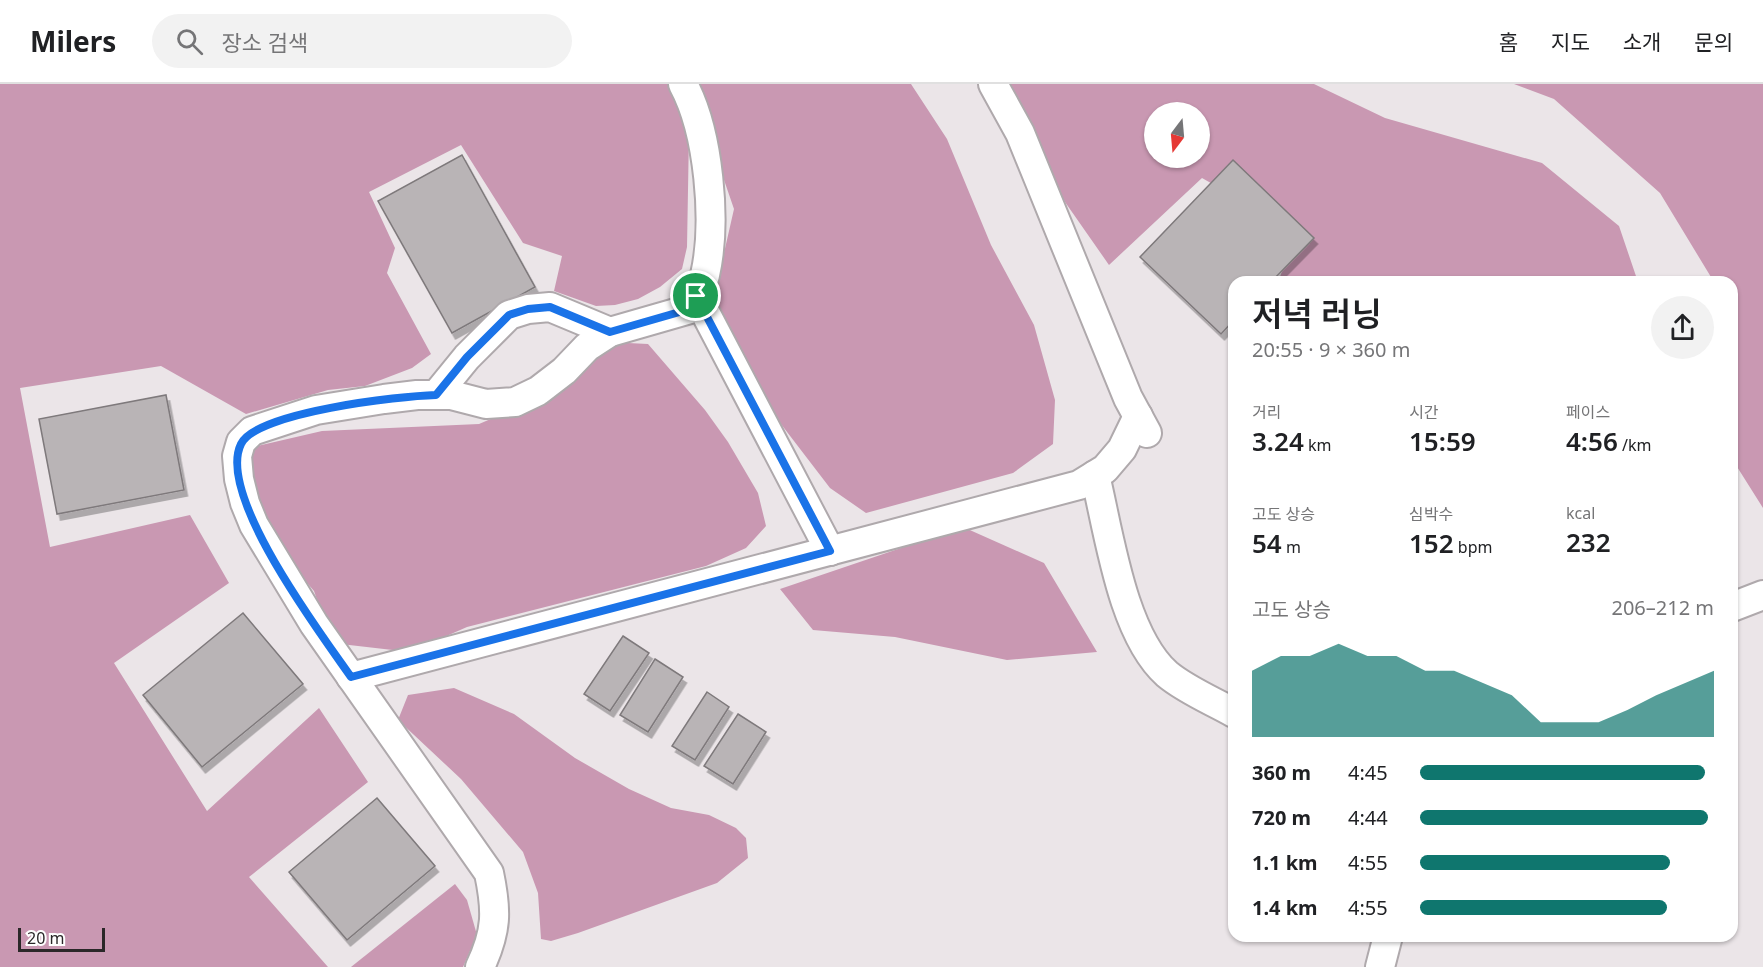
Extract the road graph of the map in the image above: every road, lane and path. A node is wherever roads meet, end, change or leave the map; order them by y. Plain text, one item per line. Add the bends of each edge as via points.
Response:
1 (683, 84) edge
2 (993, 84) edge
3 (696, 296) junction
4 (610, 332) junction
5 (436, 395) junction
6 (1095, 475) junction
7 (830, 551) junction
8 (1763, 595) edge
9 (1738, 605) edge
10 (351, 677) junction
11 (1228, 710) edge
12 (1386, 942) edge
13 (480, 967) edge
14 (1380, 967) edge

1 - 3 street via 706,152 709,189 705,277
2 - 6 street via 1020,133 1143,426
3 - 4 street via 690,309
3 - 7 street
4 - 5 street via 538,391 515,402 486,404
4 - 5 street via 550,307 509,315
5 - 10 street via 316,410 252,431 241,442 237,456 239,479 254,525
6 - 7 street via 1079,485
6 - 11 street via 1131,617 1152,656 1168,674
7 - 10 street
8 - 9 street
10 - 13 street via 489,873 496,919
12 - 14 street

